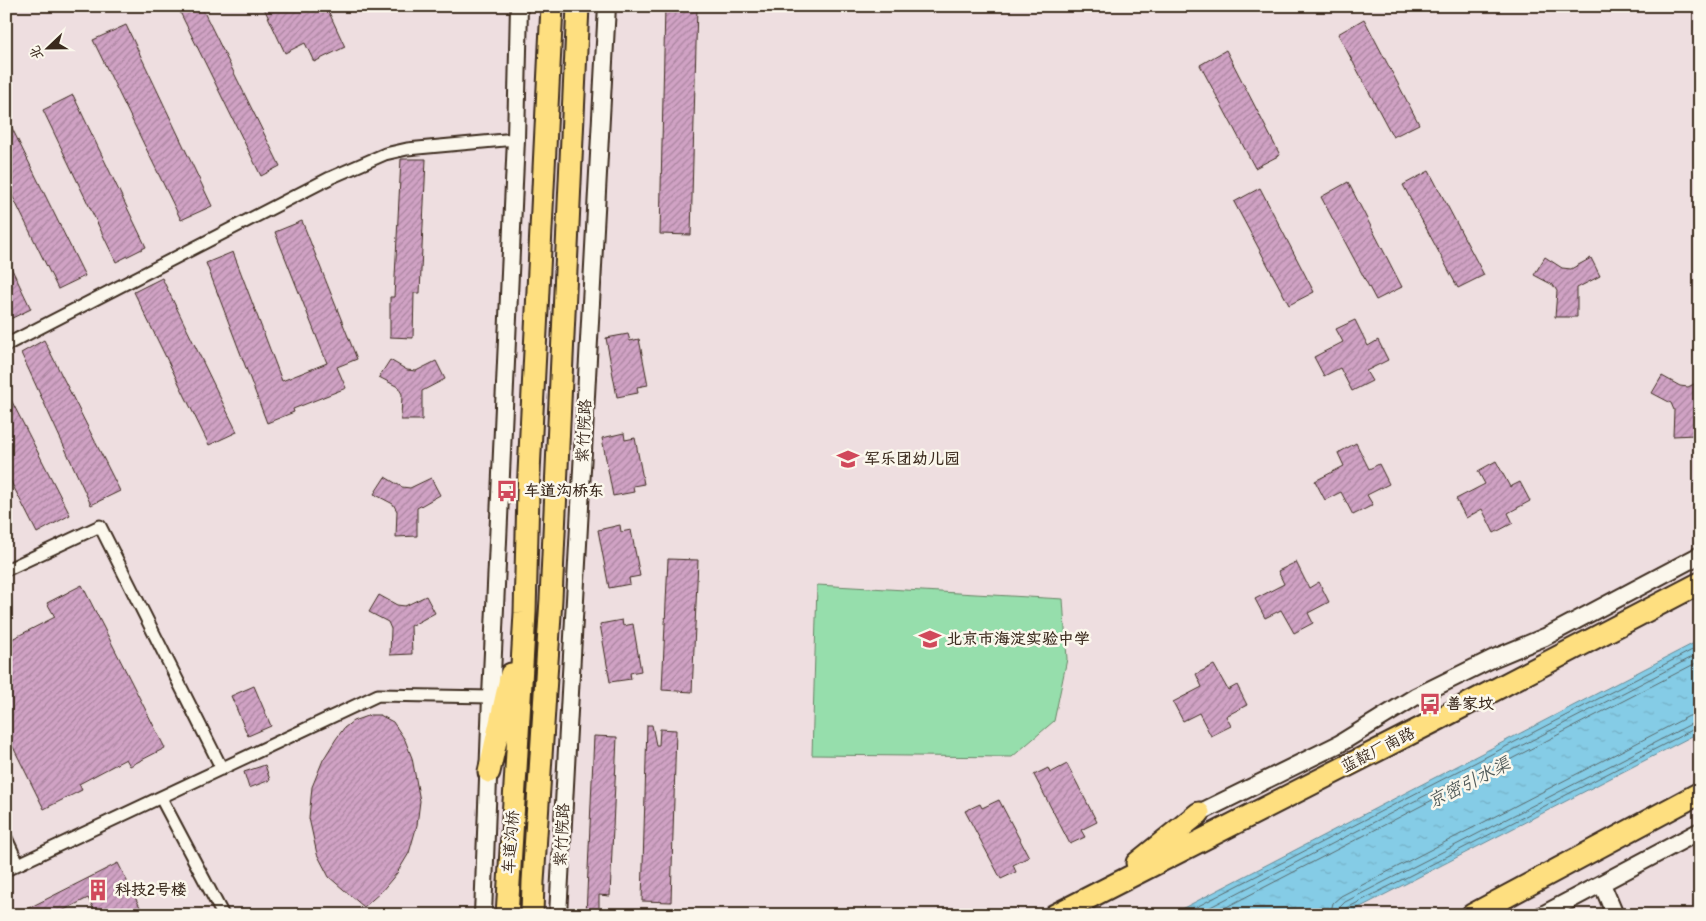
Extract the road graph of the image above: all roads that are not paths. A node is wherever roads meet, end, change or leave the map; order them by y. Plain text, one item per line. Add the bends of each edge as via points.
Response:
1 (519, 6) edge
2 (552, 6) edge
3 (578, 6) edge
4 (607, 6) edge
5 (516, 139) junction
6 (6, 345) edge
7 (1700, 555) edge
8 (6, 570) edge
9 (1700, 583) edge
10 (525, 613) junction
11 (491, 697) junction
12 (222, 769) junction
13 (489, 772) junction
14 (1700, 793) edge
15 (161, 798) junction
16 (1199, 813) joint
17 (1700, 831) edge
18 (6, 838) edge
19 (18, 864) junction
20 (6, 870) edge
21 (533, 882) junction
22 (1602, 884) junction
23 (1103, 890) junction
24 (222, 915) edge
25 (483, 915) edge
26 (507, 915) edge
27 (532, 915) edge
28 (546, 915) edge
29 (558, 915) edge
30 (1055, 915) edge
31 (1472, 915) edge
32 (1542, 915) edge
33 (1615, 915) edge

1 - 5 street
2 - 10 highway
3 - 21 highway, 紫竹院路 via 551,599
4 - 29 street, 紫竹院路
5 - 6 street via 385,154 330,178
5 - 11 street
7 - 16 street, 蓝靛厂南路 via 1545,637 1415,697 1339,744
8 - 12 street via 100,526
9 - 23 highway, 蓝靛厂南路
10 - 13 highway
10 - 26 highway, 车道沟桥
11 - 12 street via 378,694
11 - 13 street
12 - 15 street
13 - 25 street
14 - 31 highway
15 - 19 street
15 - 24 street
16 - 23 highway
17 - 22 street
18 - 19 street
19 - 20 street
21 - 27 highway, 车道沟桥
21 - 28 highway
22 - 32 street
22 - 33 street
23 - 30 highway, 蓝靛厂南路

